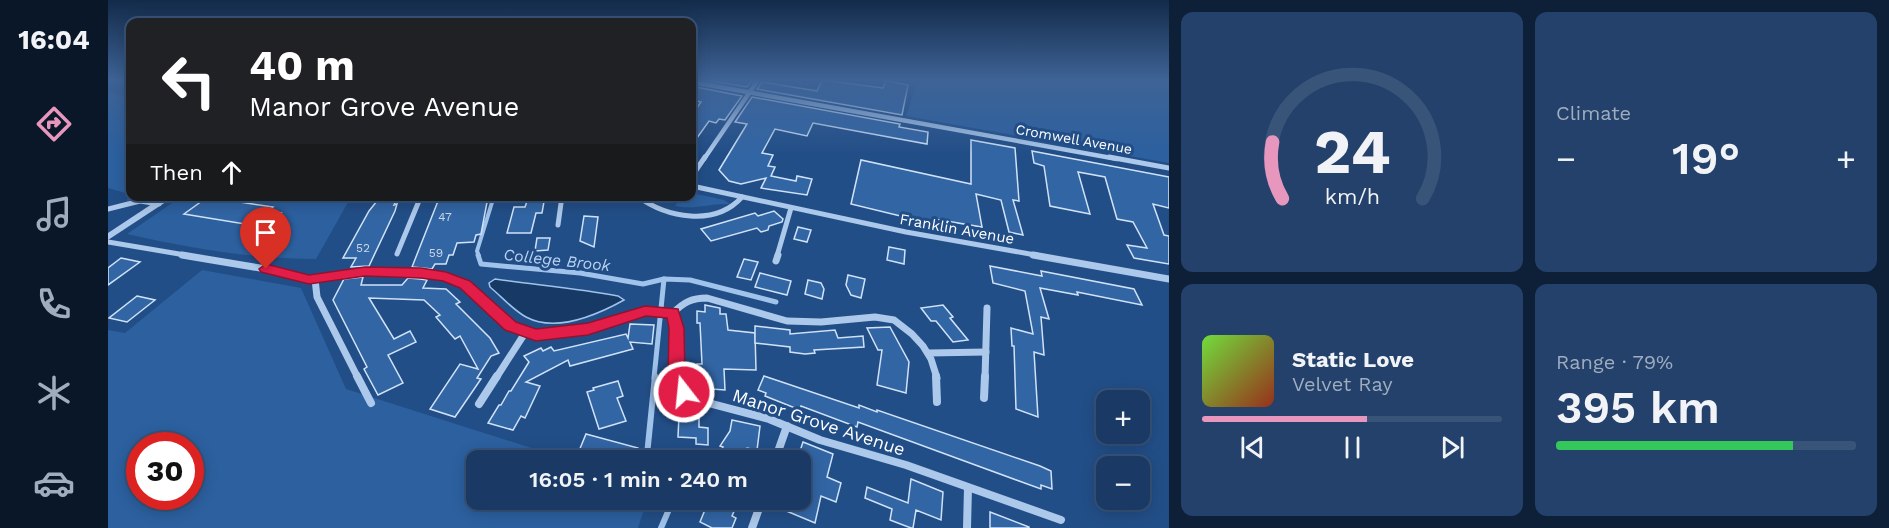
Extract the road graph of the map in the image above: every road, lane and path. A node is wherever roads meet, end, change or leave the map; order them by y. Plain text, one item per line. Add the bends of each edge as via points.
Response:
1 (741, 105) edge
2 (814, 105) edge
3 (1169, 168) edge
4 (696, 170) edge
5 (696, 187) edge
6 (742, 197) junction
7 (164, 201) edge
8 (420, 201) edge
9 (561, 201) edge
10 (644, 201) edge
11 (159, 204) junction
12 (791, 208) junction
13 (108, 209) edge
14 (558, 225) dead end
15 (108, 239) edge
16 (397, 254) dead end
17 (776, 261) dead end
18 (315, 279) junction
19 (1169, 279) edge
20 (987, 308) dead end
21 (670, 313) junction
22 (525, 333) junction
23 (986, 352) junction
24 (929, 353) junction
25 (984, 399) dead end
26 (937, 402) dead end
27 (371, 403) dead end
28 (479, 404) dead end
29 (787, 426) junction
30 (779, 450) edge
31 (968, 488) junction
32 (758, 510) edge
33 (1061, 520) dead end
34 (752, 528) edge
35 (967, 528) edge

1 - 4 street
2 - 3 street, Cromwell Avenue
5 - 6 street, Franklin Avenue
6 - 10 street via 730,210 696,216 667,212
6 - 12 street, Franklin Avenue
7 - 11 street
8 - 16 street
9 - 14 street
11 - 13 street via 140,201
11 - 15 street
12 - 17 street
12 - 19 street, Franklin Avenue
15 - 18 street
18 - 22 street via 365,271 446,277 465,285 510,326
18 - 27 street via 317,297
20 - 23 street
21 - 22 street via 645,311 588,329
21 - 24 street via 686,302 708,298 783,321 878,316 902,325
21 - 29 street, Manor Grove Avenue via 676,328 676,376 684,392 703,403
22 - 28 street
23 - 24 street
23 - 25 street
24 - 26 street via 936,371
29 - 30 street
29 - 31 street, Manor Grove Avenue
31 - 33 street, Manor Grove Avenue
31 - 35 street
32 - 34 street

